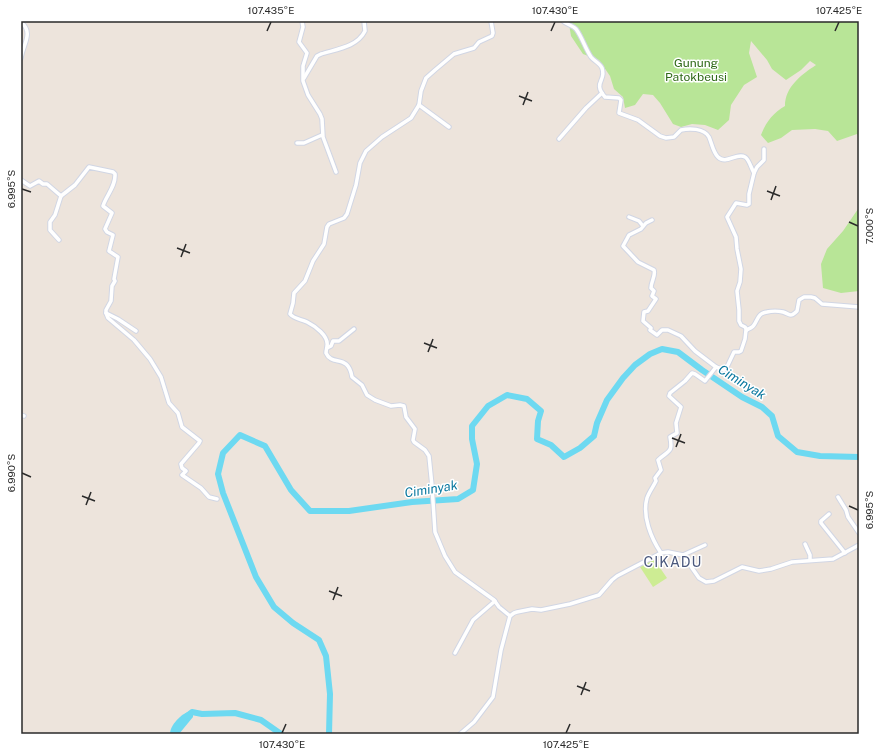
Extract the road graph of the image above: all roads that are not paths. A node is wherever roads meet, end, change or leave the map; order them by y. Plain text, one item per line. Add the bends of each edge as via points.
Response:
1 (302, 21) edge
2 (364, 21) edge
3 (491, 21) edge
4 (562, 21) edge
5 (21, 22) edge
6 (21, 58) edge
7 (304, 78) junction
8 (602, 93) junction
9 (419, 105) junction
10 (449, 127) dead end
11 (323, 137) junction
12 (559, 139) dead end
13 (297, 143) dead end
14 (764, 149) dead end
15 (336, 172) dead end
16 (754, 172) junction
17 (21, 180) edge
18 (61, 196) junction
19 (629, 217) dead end
20 (652, 220) dead end
21 (643, 226) junction
22 (59, 240) dead end
23 (859, 307) edge
24 (106, 313) junction
25 (354, 329) dead end
26 (747, 330) junction
27 (136, 331) dead end
28 (327, 348) junction
29 (716, 367) junction
30 (838, 497) dead end
31 (217, 500) dead end
32 (829, 514) dead end
33 (859, 533) edge
34 (805, 544) dead end
35 (706, 545) dead end
36 (859, 545) edge
37 (661, 553) junction
38 (845, 553) junction
39 (683, 556) junction
40 (810, 560) junction
41 (495, 601) junction
42 (510, 616) junction
43 (455, 653) dead end
44 (460, 734) edge

1 - 7 street via 299,42 307,53 303,66
2 - 7 street via 365,31 354,44 317,56
3 - 9 street via 492,36 479,42 474,48 454,54 426,78
4 - 8 street via 576,29 594,61 600,64 603,76 600,86
5 - 6 street via 28,30
7 - 11 street via 308,95 320,114
8 - 12 street
8 - 16 street via 608,98 619,98 619,113 638,120 660,136 674,137 681,130 697,129 707,135 718,157 725,160 737,156 746,157
9 - 10 street
9 - 28 street via 407,121 366,151 360,163 347,214 344,218 329,224 324,244 313,261 305,281 294,293 290,314 320,331 327,342
11 - 13 street
11 - 15 street
14 - 16 street via 764,160
16 - 26 street via 749,204 736,203 727,217 736,237 741,269 737,291 739,321
17 - 18 street via 30,186 38,181 47,184
18 - 22 street via 50,222 50,230
18 - 24 street via 75,185 88,167 115,174 103,206 112,213 105,229 113,235 109,251 118,257 111,301
19 - 21 street via 639,221
20 - 21 street
21 - 29 street via 629,235 623,246 638,262 654,270 650,288 654,292 652,296 656,299 648,311 644,312 643,321 657,335 662,330 668,330 681,336 687,344
23 - 26 street via 822,304 813,297 804,297 799,300 796,313 789,315 784,312 766,312 759,315 753,326
24 - 27 street
24 - 31 street via 108,318 140,346 150,359 161,376 169,403 178,414 182,427 200,441 181,464 186,471 182,475
25 - 28 street via 339,341 333,341
26 - 29 street via 741,351 734,352 724,370
28 - 41 street via 328,357 346,363 352,377 362,384 367,395 391,406 404,406 406,417 416,429 414,442 429,456 435,532 445,556 455,572
29 - 37 street via 706,381 694,373 668,394 681,407 676,422 677,433 670,437 670,451 658,460 661,470 655,478 646,507 653,538
30 - 33 street
32 - 38 street via 821,523
34 - 40 street
35 - 39 street
36 - 38 street
37 - 39 street
37 - 42 street via 617,576 599,595 570,604 517,612
38 - 40 street via 833,559
39 - 40 street via 699,578 706,582 745,567 763,570
41 - 42 street
41 - 43 street via 473,620
42 - 44 street via 502,644 493,697 474,722

